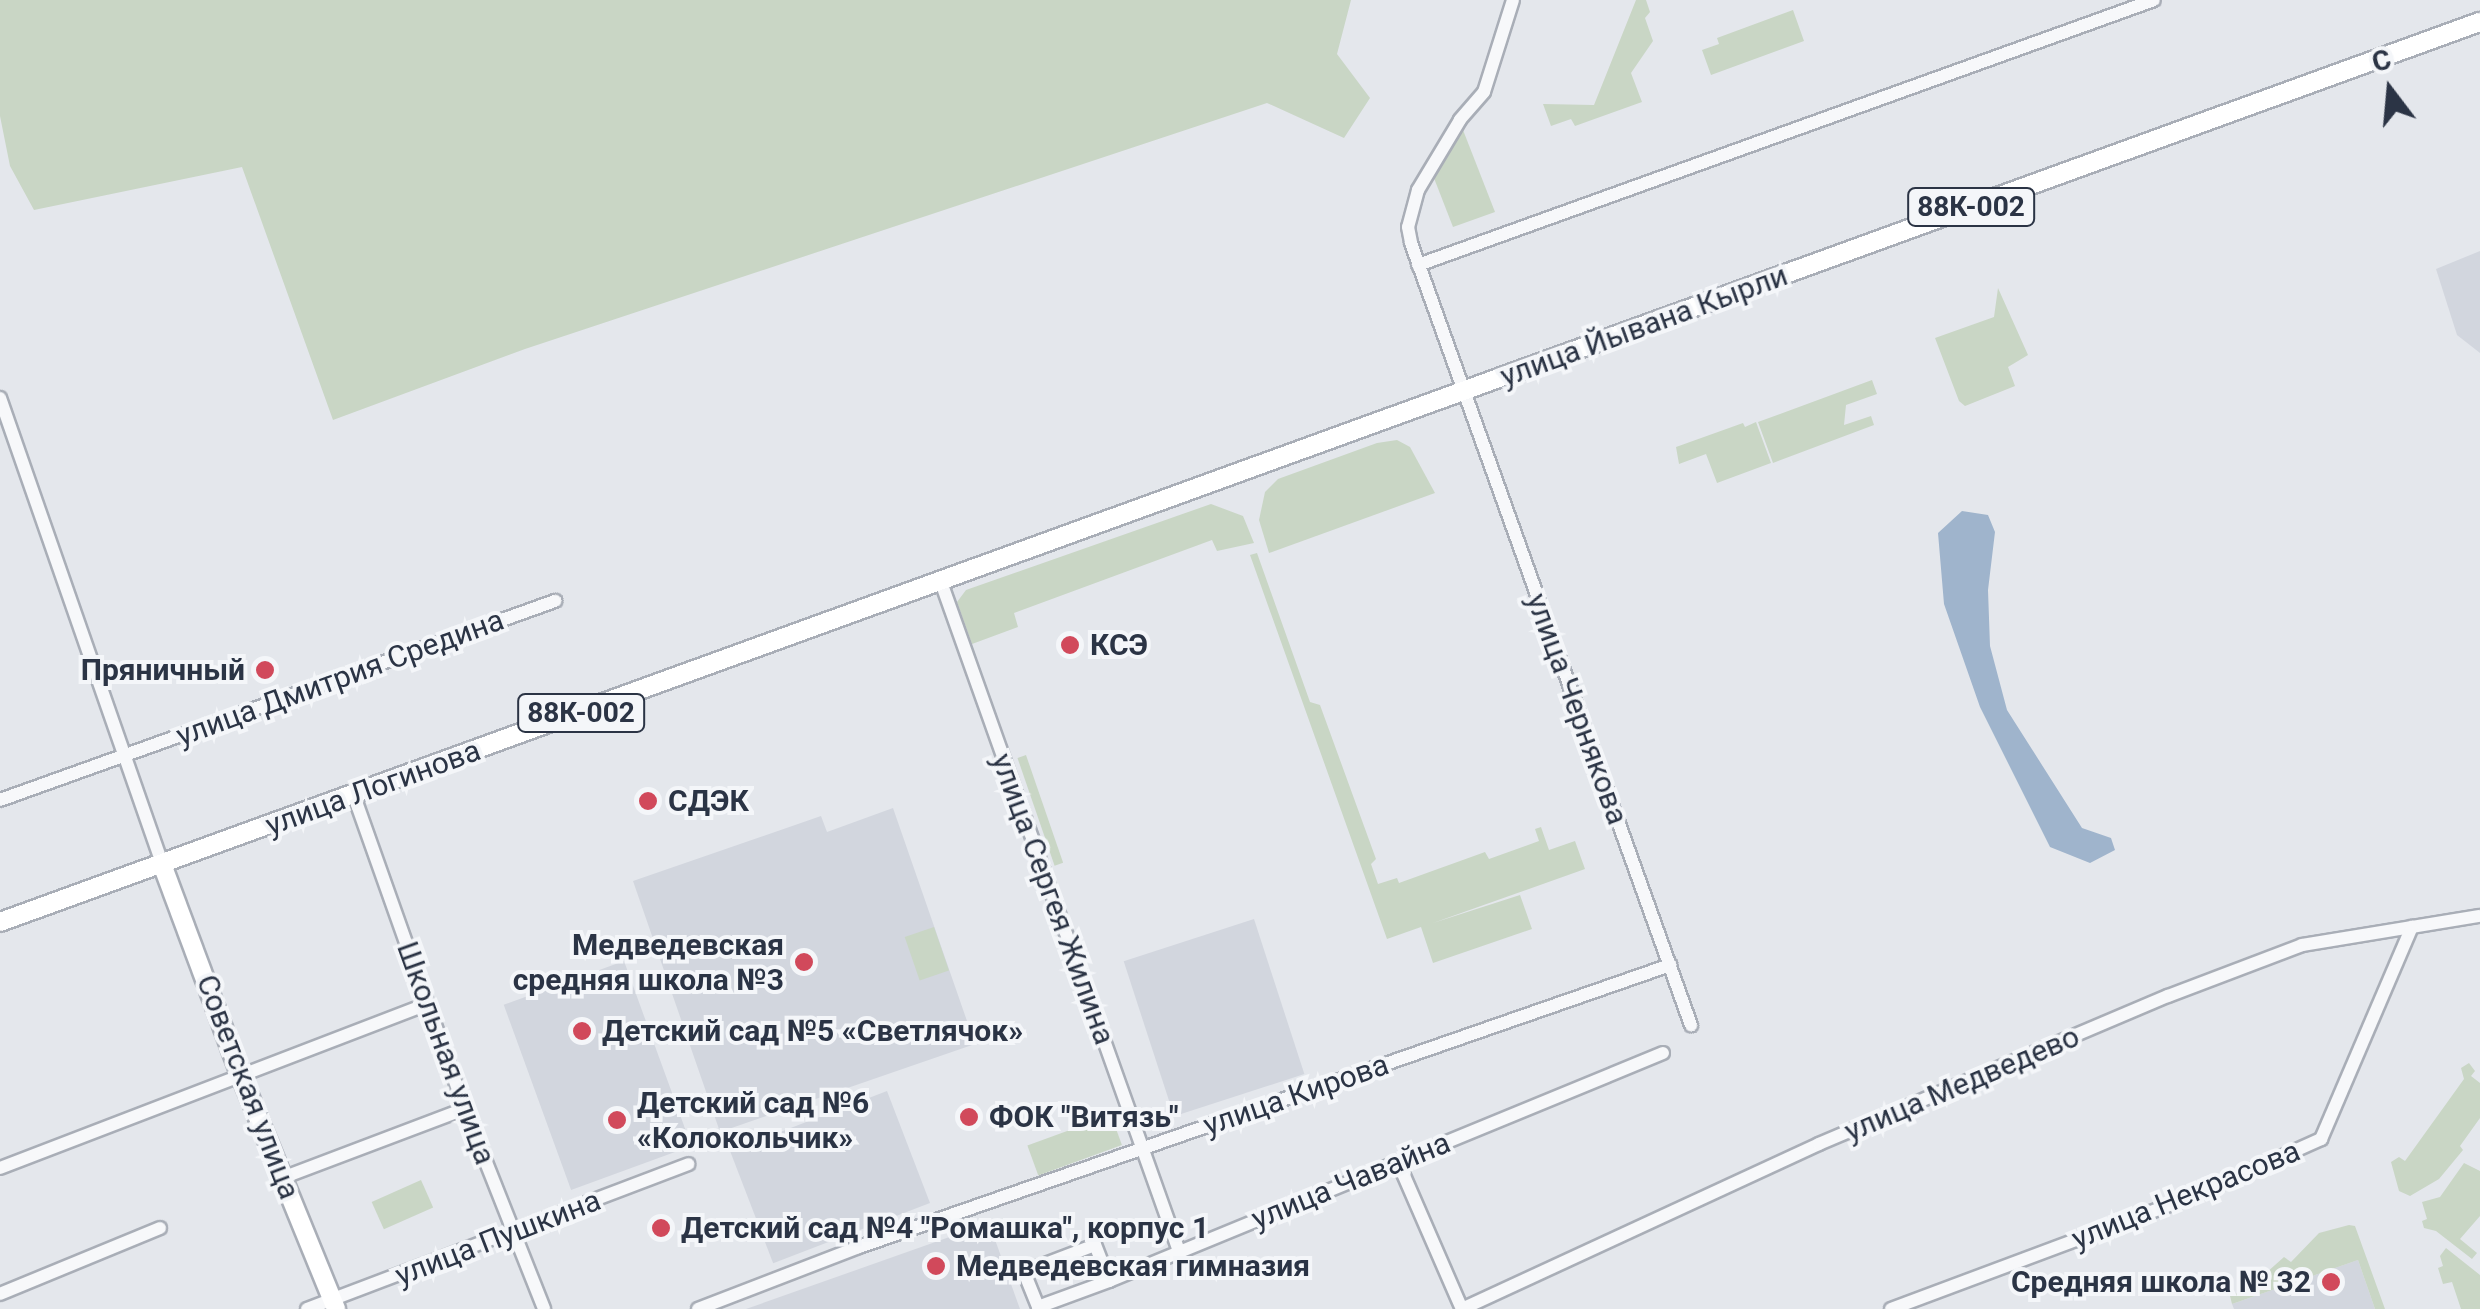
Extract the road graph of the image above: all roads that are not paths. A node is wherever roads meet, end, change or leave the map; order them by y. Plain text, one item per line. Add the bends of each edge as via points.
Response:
1 (1513, 0) edge
2 (2154, 0) edge
3 (2480, 22) edge
4 (1418, 265) junction
5 (1463, 392) junction
6 (0, 398) edge
7 (941, 582) junction
8 (554, 601) dead end
9 (808, 630) joint
10 (125, 756) junction
11 (354, 796) junction
12 (0, 800) edge
13 (162, 864) junction
14 (2480, 916) edge
15 (0, 922) edge
16 (2412, 927) junction
17 (1670, 965) junction
18 (428, 1004) junction
19 (1691, 1025) dead end
20 (1664, 1053) dead end
21 (240, 1076) junction
22 (465, 1110) junction
23 (1144, 1148) junction
24 (1398, 1162) junction
25 (688, 1164) dead end
26 (0, 1168) edge
27 (282, 1178) junction
28 (160, 1228) dead end
29 (513, 1234) junction
30 (1179, 1251) junction
31 (1108, 1281) junction
32 (0, 1294) edge
33 (334, 1304) edge
34 (1038, 1307) edge
35 (307, 1309) edge
36 (544, 1309) edge
37 (698, 1309) edge
38 (1462, 1309) edge
39 (1891, 1309) edge

1 - 4 street, улица Чернякова via 1484,92 1460,120 1411,209 1408,227
2 - 4 street
3 - 5 main road, улица Йывана Кырли / 88К-002
4 - 5 street, улица Чернякова
5 - 7 main road, улица Йывана Кырли / 88К-002
5 - 17 street, улица Чернякова
6 - 10 street
7 - 9 main road, улица Йывана Кырли / 88К-002
7 - 23 street, улица Сергея Жилина
8 - 10 street, улица Дмитрия Средина
9 - 11 main road, улица Логинова / 88К-002
10 - 12 street, улица Дмитрия Средина
10 - 13 street
11 - 13 main road, улица Логинова / 88К-002
11 - 18 street, Школьная улица
13 - 15 main road, 88К-002
13 - 21 main road, Советская улица
14 - 16 street, улица Медведево
16 - 38 street, улица Медведево via 2302,945 2168,996 1819,1144
16 - 39 street, улица Некрасова via 2321,1139 2198,1194
17 - 19 street, улица Чернякова
17 - 23 street, улица Кирова
18 - 21 street
18 - 22 street, Школьная улица
20 - 24 street, улица Чавайна
21 - 26 street
21 - 27 main road, Советская улица
22 - 27 street
22 - 29 street, Школьная улица
23 - 30 street, улица Сергея Жилина
23 - 37 street, улица Кирова
24 - 30 street, улица Чавайна
24 - 38 street
25 - 29 street, улица Пушкина
27 - 33 main road, Советская улица
28 - 32 street
29 - 33 street, улица Пушкина
29 - 36 street, Школьная улица
30 - 31 street, улица Чавайна
31 - 34 street, улица Чавайна
31 - 34 street via 1096,1246 1042,1265 1024,1272
33 - 35 street, улица Пушкина

